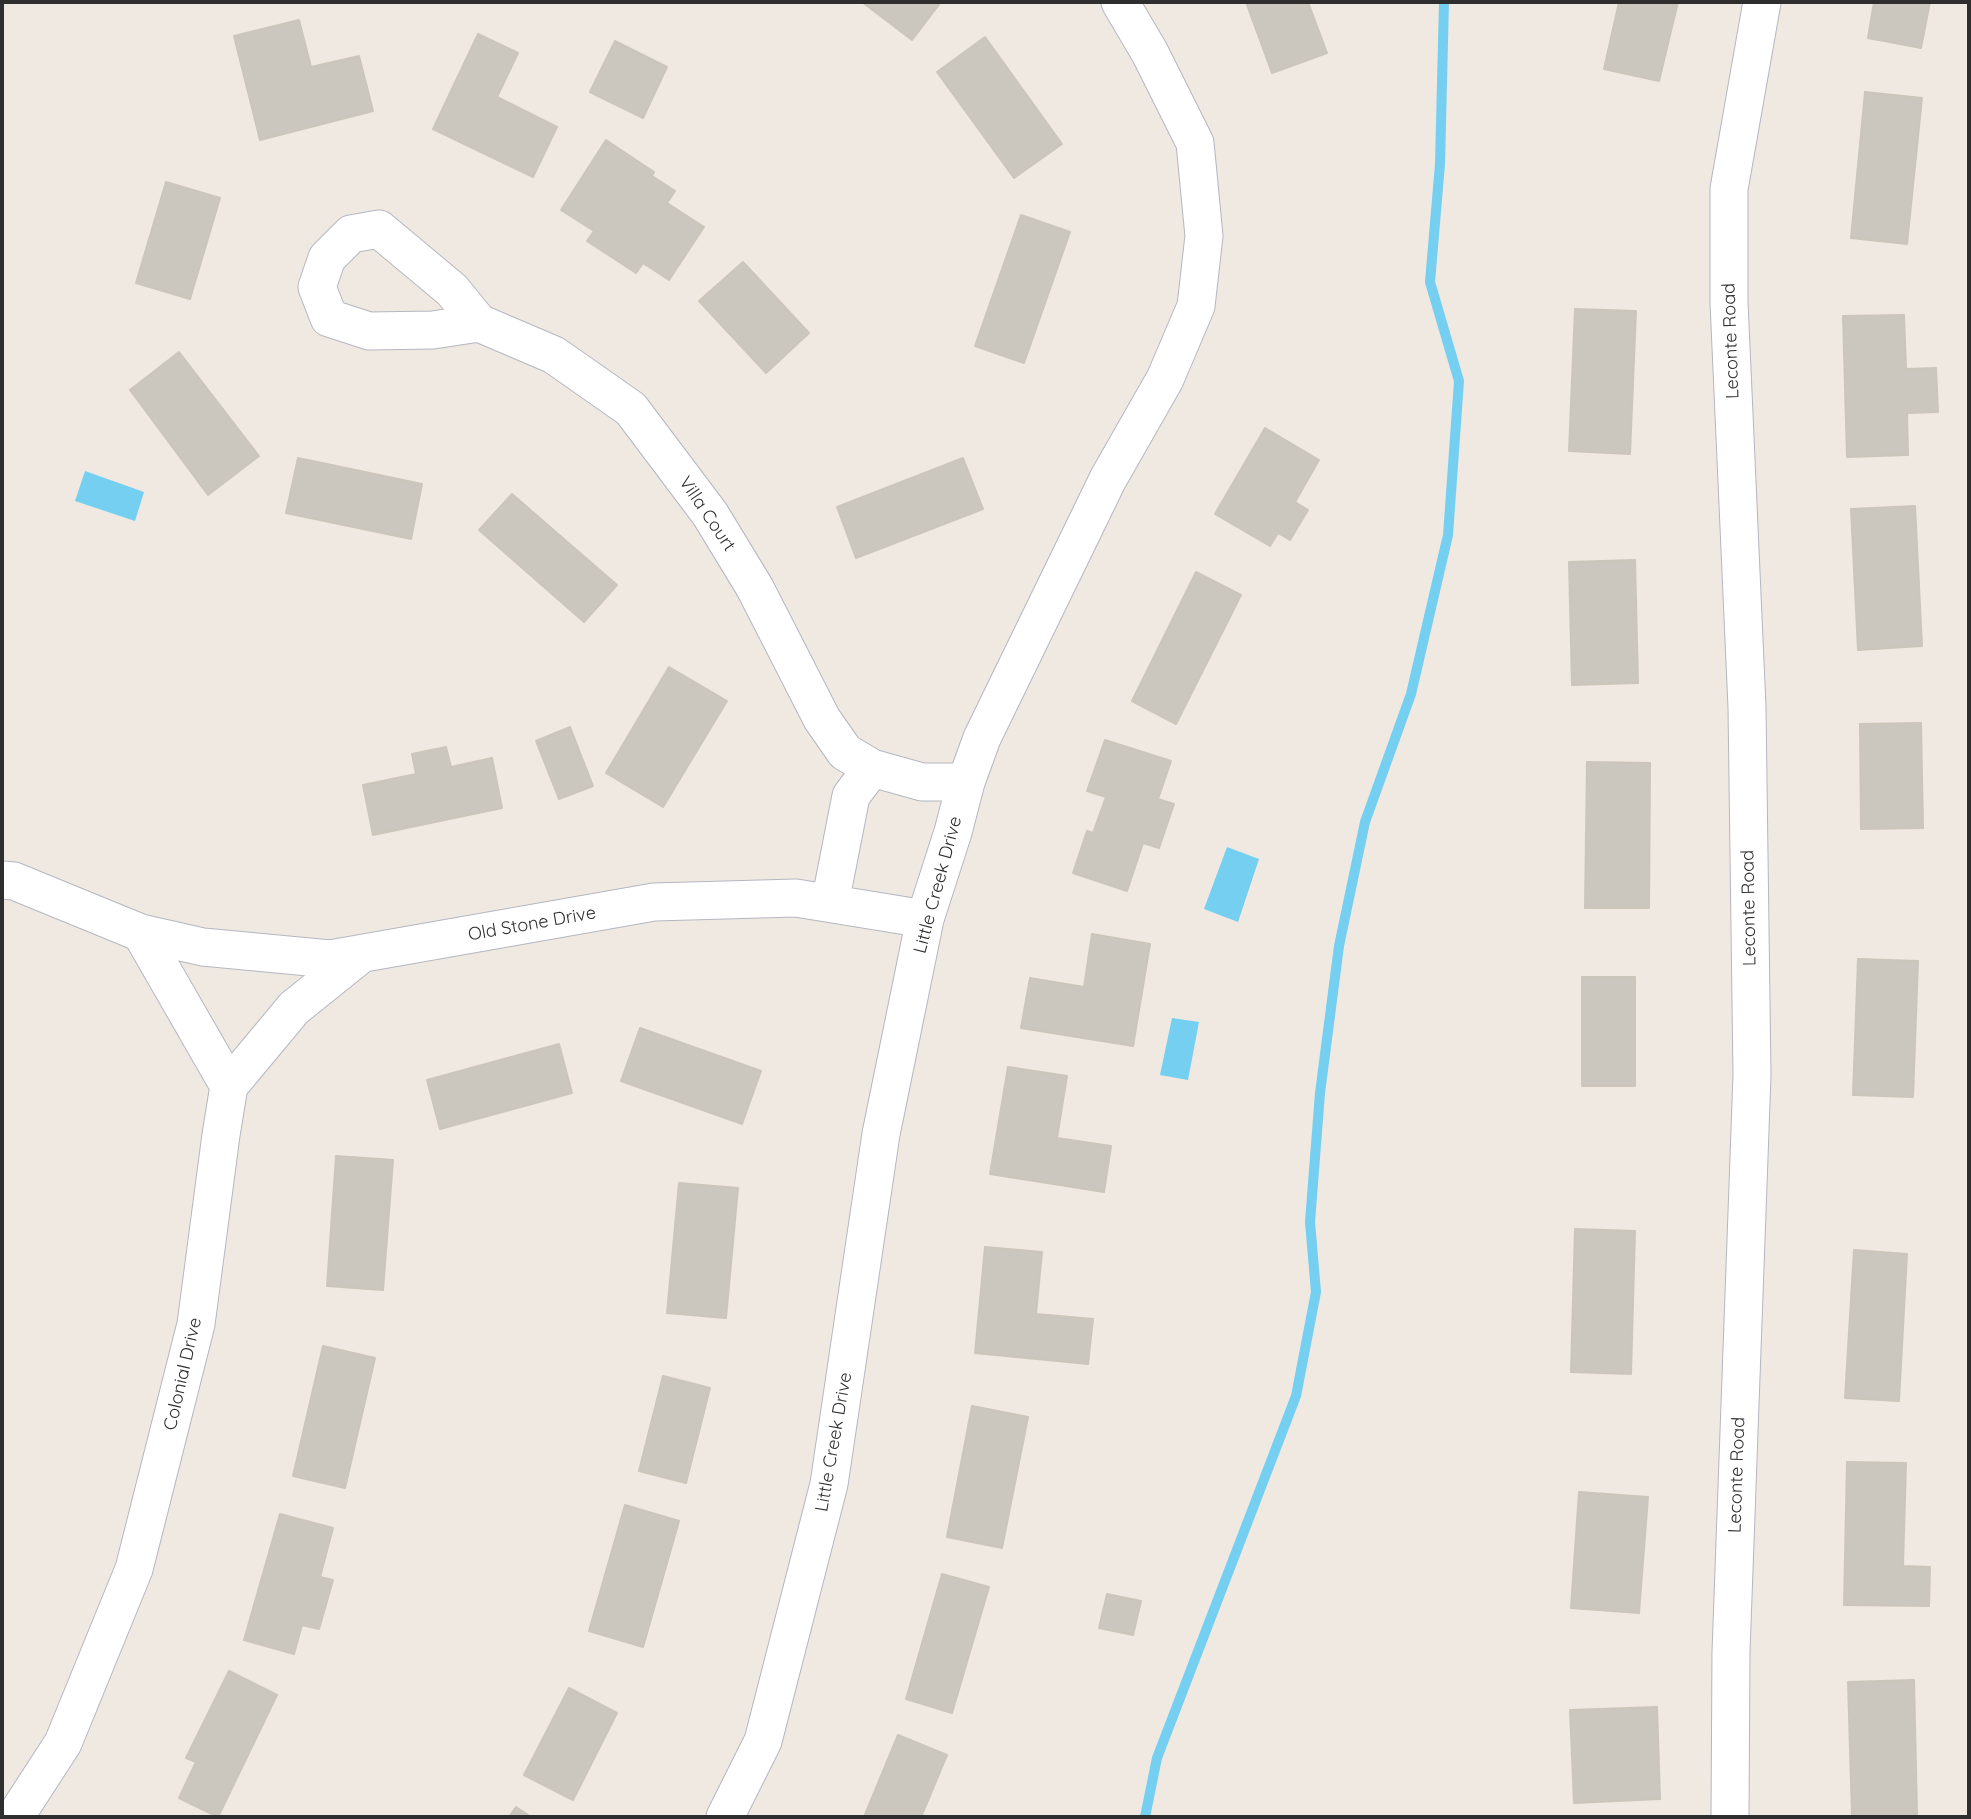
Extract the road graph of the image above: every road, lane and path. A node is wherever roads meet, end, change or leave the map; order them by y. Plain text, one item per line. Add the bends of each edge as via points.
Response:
1 (1120, 2) edge
2 (1762, 2) edge
3 (479, 323) dead end
4 (872, 768) junction
5 (966, 782) junction
6 (2, 880) edge
7 (830, 903) junction
8 (925, 919) junction
9 (141, 933) junction
10 (360, 955) junction
11 (229, 1086) junction
12 (15, 1817) edge
13 (724, 1817) edge
14 (1730, 1817) edge

1 - 5 street, Little Creek Drive via 1195,143 1204,236 1196,306 1166,379 1108,479 982,738
2 - 14 street, Leconte Road via 1730,189 1729,302 1746,707 1752,1075 1731,1652
3 - 4 street, Villa Court via 554,355 631,409 716,524 755,588 822,719 845,752
4 - 5 street, Villa Court via 922,782
4 - 7 street via 851,796
5 - 8 street, Little Creek Drive
6 - 9 street, Old Stone Drive
7 - 8 street, Old Stone Drive
7 - 10 street, Old Stone Drive via 796,898 654,902
8 - 13 street, Little Creek Drive via 881,1134 829,1484 763,1741
9 - 10 street, Old Stone Drive via 203,947 330,959
9 - 11 street
10 - 11 street via 294,1008
11 - 12 street, Colonial Drive via 196,1324 134,1569 64,1743

